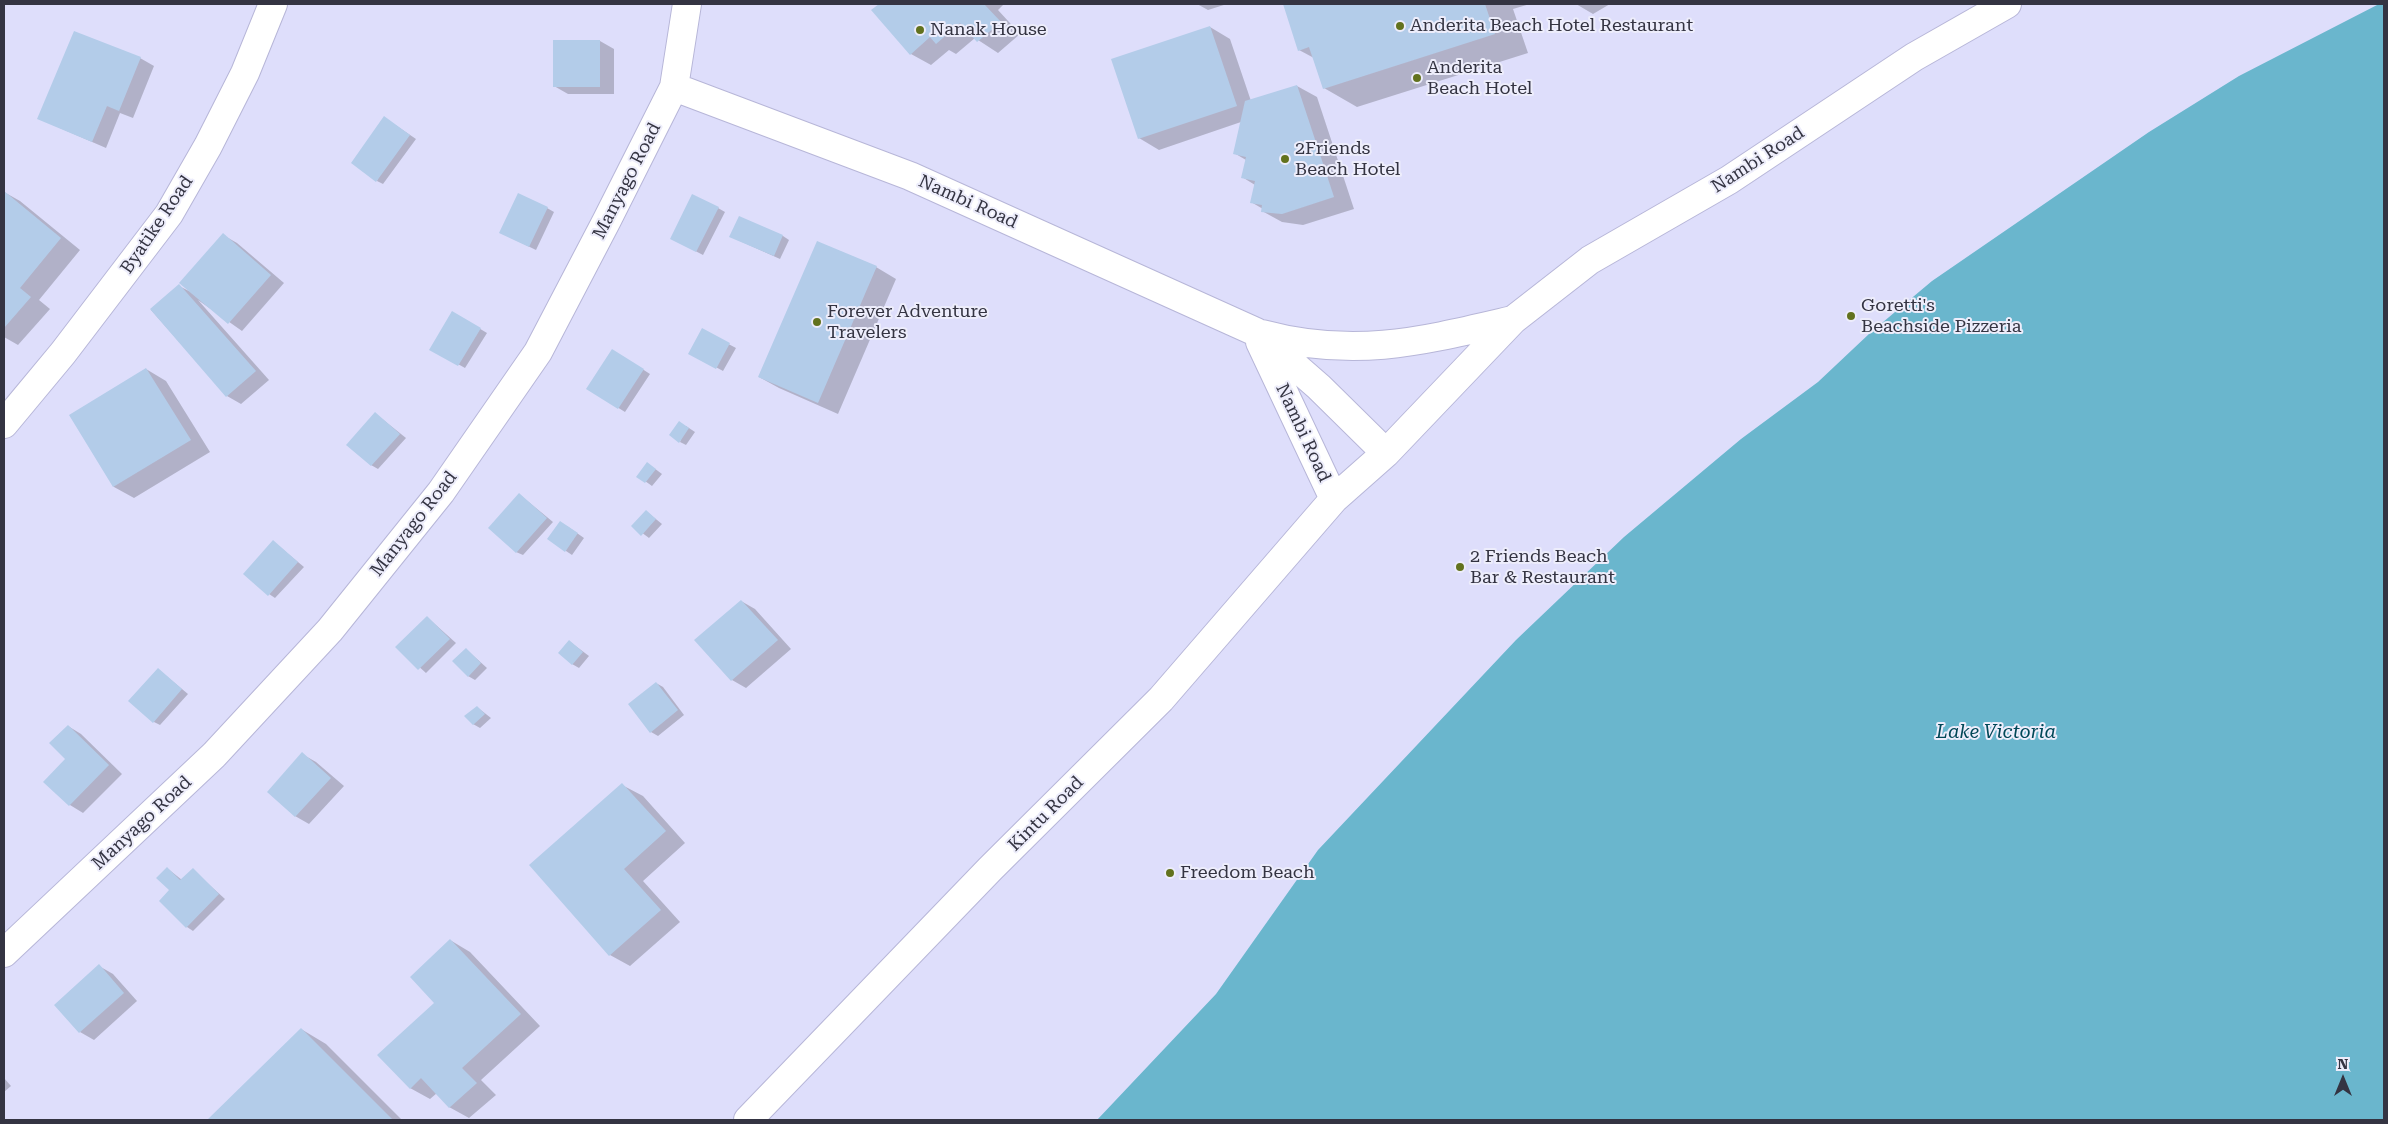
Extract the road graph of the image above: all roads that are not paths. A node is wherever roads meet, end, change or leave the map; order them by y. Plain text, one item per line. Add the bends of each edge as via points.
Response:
1 (273, 4) edge
2 (687, 4) edge
3 (2007, 4) edge
4 (674, 87) junction
5 (1513, 320) junction
6 (1256, 332) junction
7 (4, 424) edge
8 (1386, 453) junction
9 (1334, 499) junction
10 (4, 953) edge
11 (748, 1120) edge

1 - 7 street, Byatike Road via 245,73 169,214 82,330
2 - 4 street, Manyago Road
3 - 5 street, Nambi Road via 1914,57 1728,180 1590,260
4 - 6 street, Nambi Road via 910,176
4 - 10 street, Manyago Road via 538,352 441,492 330,630 214,754
5 - 6 street, Nambi Road via 1421,341 1356,348 1296,343
5 - 8 street, Nambi Road
6 - 8 street, Nambi Road via 1319,387
6 - 9 street, Nambi Road
8 - 9 street, Nambi Road
9 - 11 street, Kintu Road via 1161,699 990,869

